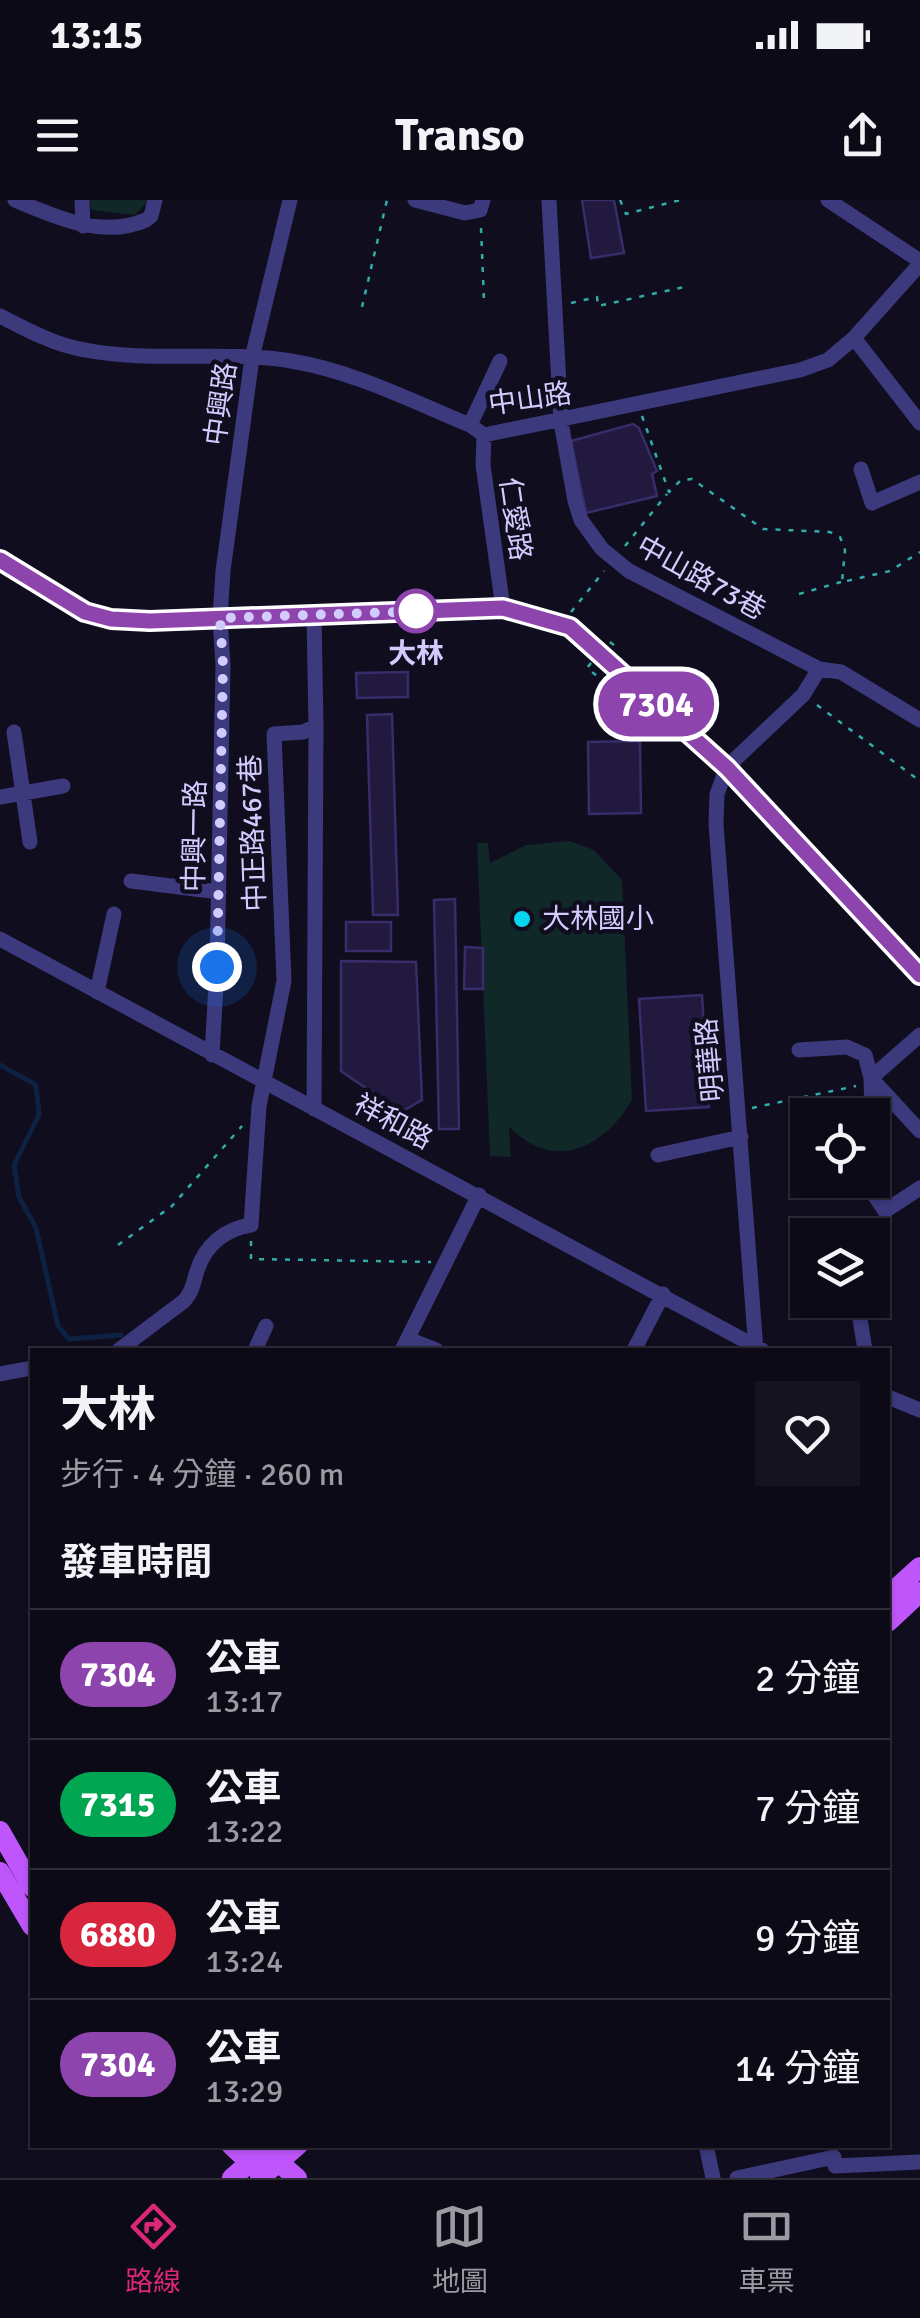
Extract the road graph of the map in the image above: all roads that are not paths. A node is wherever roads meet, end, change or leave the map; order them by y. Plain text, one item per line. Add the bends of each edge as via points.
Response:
1 (15, 200) edge
2 (82, 200) edge
3 (155, 200) edge
4 (290, 200) edge
5 (415, 200) edge
6 (549, 200) edge
7 (828, 200) edge
8 (482, 205) edge
9 (83, 226) junction
10 (920, 262) edge
11 (0, 316) edge
12 (854, 338) junction
13 (252, 358) junction
14 (500, 360) dead end
15 (560, 422) junction
16 (920, 423) edge
17 (470, 425) junction
18 (484, 436) junction
19 (861, 468) dead end
20 (920, 482) edge
21 (0, 560) edge
22 (503, 608) junction
23 (314, 615) junction
24 (220, 618) junction
25 (819, 669) junction
26 (920, 720) edge
27 (316, 726) junction
28 (14, 732) dead end
29 (727, 768) junction
30 (63, 786) dead end
31 (23, 794) junction
32 (0, 798) edge
33 (30, 842) dead end
34 (131, 881) dead end
35 (219, 892) junction
36 (114, 914) dead end
37 (0, 940) edge
38 (920, 975) edge
39 (97, 992) junction
40 (920, 1035) edge
41 (798, 1050) dead end
42 (212, 1055) junction
43 (871, 1078) junction
44 (263, 1082) junction
45 (872, 1098) edge
46 (314, 1109) junction
47 (920, 1131) edge
48 (741, 1137) junction
49 (658, 1155) dead end
50 (920, 1188) edge
51 (479, 1195) junction
52 (876, 1198) edge
53 (662, 1294) junction
54 (860, 1318) edge
55 (266, 1326) dead end
56 (405, 1345) edge
57 (122, 1348) edge
58 (256, 1348) edge
59 (635, 1348) edge
60 (756, 1348) edge
61 (758, 1348) edge
62 (865, 1348) edge
63 (30, 1368) edge
64 (0, 1374) edge
65 (890, 1398) edge
66 (920, 1410) edge
67 (920, 1567) edge
68 (920, 1592) edge
69 (890, 1594) edge
70 (890, 1620) edge
71 (0, 1831) edge
72 (0, 1872) edge
73 (30, 1884) edge
74 (30, 1923) edge
75 (237, 2148) edge
76 (292, 2148) edge
77 (707, 2148) edge
78 (264, 2162) edge
79 (834, 2162) edge
80 (920, 2162) edge
81 (232, 2178) edge
82 (297, 2178) edge
83 (714, 2178) edge
84 (737, 2178) edge

1 - 9 street
2 - 9 street
3 - 9 street via 151,216 138,223
4 - 13 street, 中興路
5 - 8 street via 465,214
6 - 15 street, 中山路73巷
7 - 10 street
10 - 12 street, 中山路
11 - 13 street, 中山路 via 81,350
12 - 15 street, 中山路 via 828,360 800,370
12 - 16 street
13 - 17 street, 中山路 via 292,361 366,382
13 - 24 street, 中興路
14 - 17 street
15 - 18 street, 中山路
15 - 25 street, 中山路73巷 via 581,520 602,550 629,571
17 - 18 street, 中山路
18 - 22 street, 仁愛路
19 - 20 street via 872,503
21 - 24 street via 85,612 131,620
22 - 23 street
22 - 29 street via 570,627
23 - 24 street
23 - 27 street
24 - 35 street, 中興一路
25 - 26 street, 中山路73巷 via 841,672
25 - 29 street via 803,696
27 - 44 street, 中正路467巷 via 274,734 284,981
27 - 46 street
28 - 31 street
29 - 38 street
29 - 48 street, 明華路 via 716,824
30 - 31 street
31 - 32 street
31 - 33 street
34 - 35 street
35 - 42 street, 中興一路
36 - 39 street
37 - 39 street, 祥和路
39 - 42 street, 祥和路
40 - 43 street
41 - 43 street via 847,1047 864,1055
42 - 44 street, 祥和路
43 - 45 street
43 - 47 street
44 - 46 street, 祥和路
44 - 57 street via 251,1225 230,1228 208,1249 184,1301
46 - 51 street, 祥和路
48 - 49 street
48 - 61 street, 明華路
50 - 52 street via 885,1212
51 - 53 street, 祥和路
51 - 56 street
53 - 59 street
53 - 60 street, 祥和路
54 - 62 street
55 - 58 street
63 - 64 street
65 - 66 street
67 - 69 main road
68 - 70 main road
71 - 73 main road
72 - 74 main road
75 - 78 main road
76 - 78 main road
77 - 83 street
78 - 81 main road
78 - 82 main road
79 - 80 street
79 - 84 street

